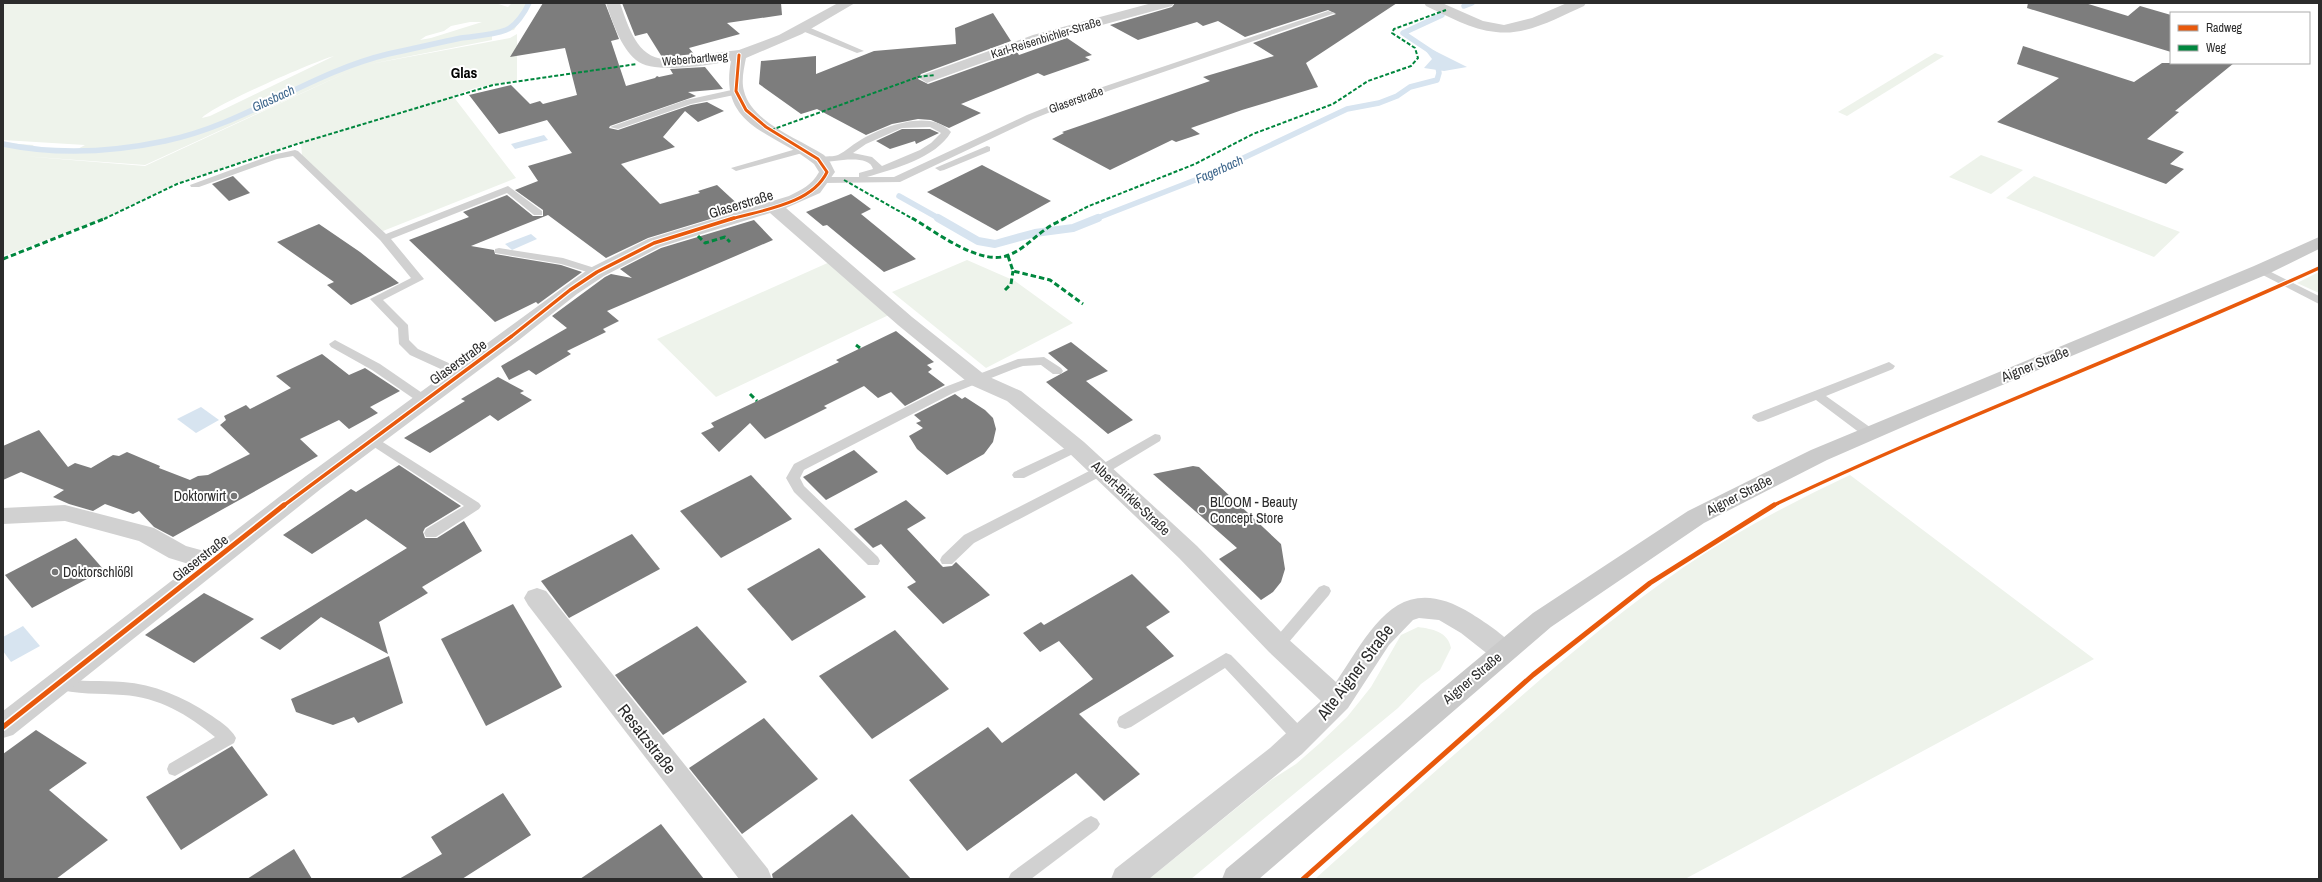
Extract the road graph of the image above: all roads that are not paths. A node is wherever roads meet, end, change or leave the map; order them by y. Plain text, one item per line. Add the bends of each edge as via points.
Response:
1 (613, 3) edge
2 (848, 3) edge
3 (1167, 3) edge
4 (1431, 3) edge
5 (1579, 3) edge
6 (1331, 13) dead end
7 (803, 28) junction
8 (860, 50) dead end
9 (738, 55) junction
10 (928, 78) dead end
11 (736, 92) junction
12 (615, 127) dead end
13 (987, 149) dead end
14 (803, 150) junction
15 (840, 158) junction
16 (820, 160) junction
17 (736, 168) dead end
18 (878, 171) junction
19 (824, 180) junction
20 (844, 180) junction
21 (896, 180) junction
22 (195, 185) dead end
23 (773, 206) junction
24 (538, 213) dead end
25 (384, 238) junction
26 (2319, 242) edge
27 (499, 251) dead end
28 (2261, 270) junction
29 (597, 272) junction
30 (2319, 301) edge
31 (905, 321) joint
32 (335, 344) dead end
33 (1889, 366) dead end
34 (1057, 370) dead end
35 (460, 373) junction
36 (978, 380) junction
37 (1816, 395) junction
38 (424, 400) junction
39 (1758, 418) dead end
40 (1869, 433) junction
41 (370, 438) junction
42 (1155, 438) dead end
43 (1076, 447) junction
44 (1102, 470) junction
45 (1019, 475) dead end
46 (3, 516) edge
47 (431, 533) dead end
48 (946, 560) dead end
49 (873, 561) dead end
50 (211, 562) junction
51 (1324, 591) dead end
52 (537, 598) dead end
53 (1278, 645) junction
54 (1503, 652) junction
55 (58, 683) junction
56 (1338, 700) junction
57 (1125, 722) dead end
58 (3, 727) edge
59 (1302, 739) junction
60 (175, 769) dead end
61 (1091, 824) dead end
62 (757, 879) edge
63 (1017, 879) edge
64 (1126, 879) edge
65 (1238, 879) edge

1 - 9 street, Weberbartlweg via 620,23 641,57 651,62 690,61
2 - 7 street
3 - 10 street, Karl-Reisenbichler-Straße via 1038,38
4 - 5 street via 1473,22 1496,29 1520,26
6 - 21 lane, Glaserstraße via 1030,117
7 - 8 lane
7 - 9 street
9 - 11 street
11 - 12 lane via 689,102
11 - 14 street via 745,110
13 - 21 lane via 922,176
14 - 16 street
14 - 17 lane
15 - 16 lane
15 - 18 lane via 870,158 877,165
15 - 18 lane via 863,142 900,125 932,124 946,132 946,136 940,142
16 - 19 street via 826,169
18 - 20 lane
19 - 20 lane, Glaserstraße
19 - 23 street, Glaserstraße via 818,187 800,197
20 - 21 lane, Glaserstraße
22 - 25 lane via 274,156 295,154
23 - 29 street, Glaserstraße via 654,243
23 - 31 street, Glaserstraße
24 - 25 lane via 508,189
25 - 35 lane via 418,279 376,299 404,327 403,341 414,352
26 - 28 main road, Aigner Straße
27 - 29 lane via 563,261
28 - 30 lane
28 - 40 main road, Aigner Straße
29 - 35 street, Glaserstraße
31 - 36 street, Albert-Birkle-Straße
32 - 38 lane via 376,367
33 - 37 lane
34 - 36 lane via 1044,361 1022,362
35 - 38 street, Glaserstraße
36 - 43 street, Albert-Birkle-Straße via 1014,396
36 - 49 lane via 948,390 799,467 795,473 793,478 799,489
37 - 39 lane
37 - 40 lane
38 - 41 street, Glaserstraße
40 - 54 main road, Aigner Straße via 1819,455 1696,517 1542,620
41 - 47 lane via 474,506
41 - 50 street, Glaserstraße
42 - 44 lane
43 - 44 street, Albert-Birkle-Straße
43 - 45 lane
44 - 48 lane via 969,539
44 - 53 street, Albert-Birkle-Straße via 1188,552
46 - 50 street via 65,513 146,534 178,552
50 - 55 street, Glaserstraße
51 - 53 lane
52 - 62 street, Resatzstraße
53 - 56 street, Albert-Birkle-Straße
54 - 56 street, Alte Aigner Straße via 1467,623 1448,613 1423,608 1409,611 1403,613 1385,630
54 - 65 main road, Aigner Straße
55 - 58 street, Glaserstraße
55 - 60 lane via 73,688 123,688 162,696 208,720 228,738
56 - 59 street, Alte Aigner Straße
57 - 59 lane via 1226,659
59 - 64 street, Alte Aigner Straße
61 - 63 lane

